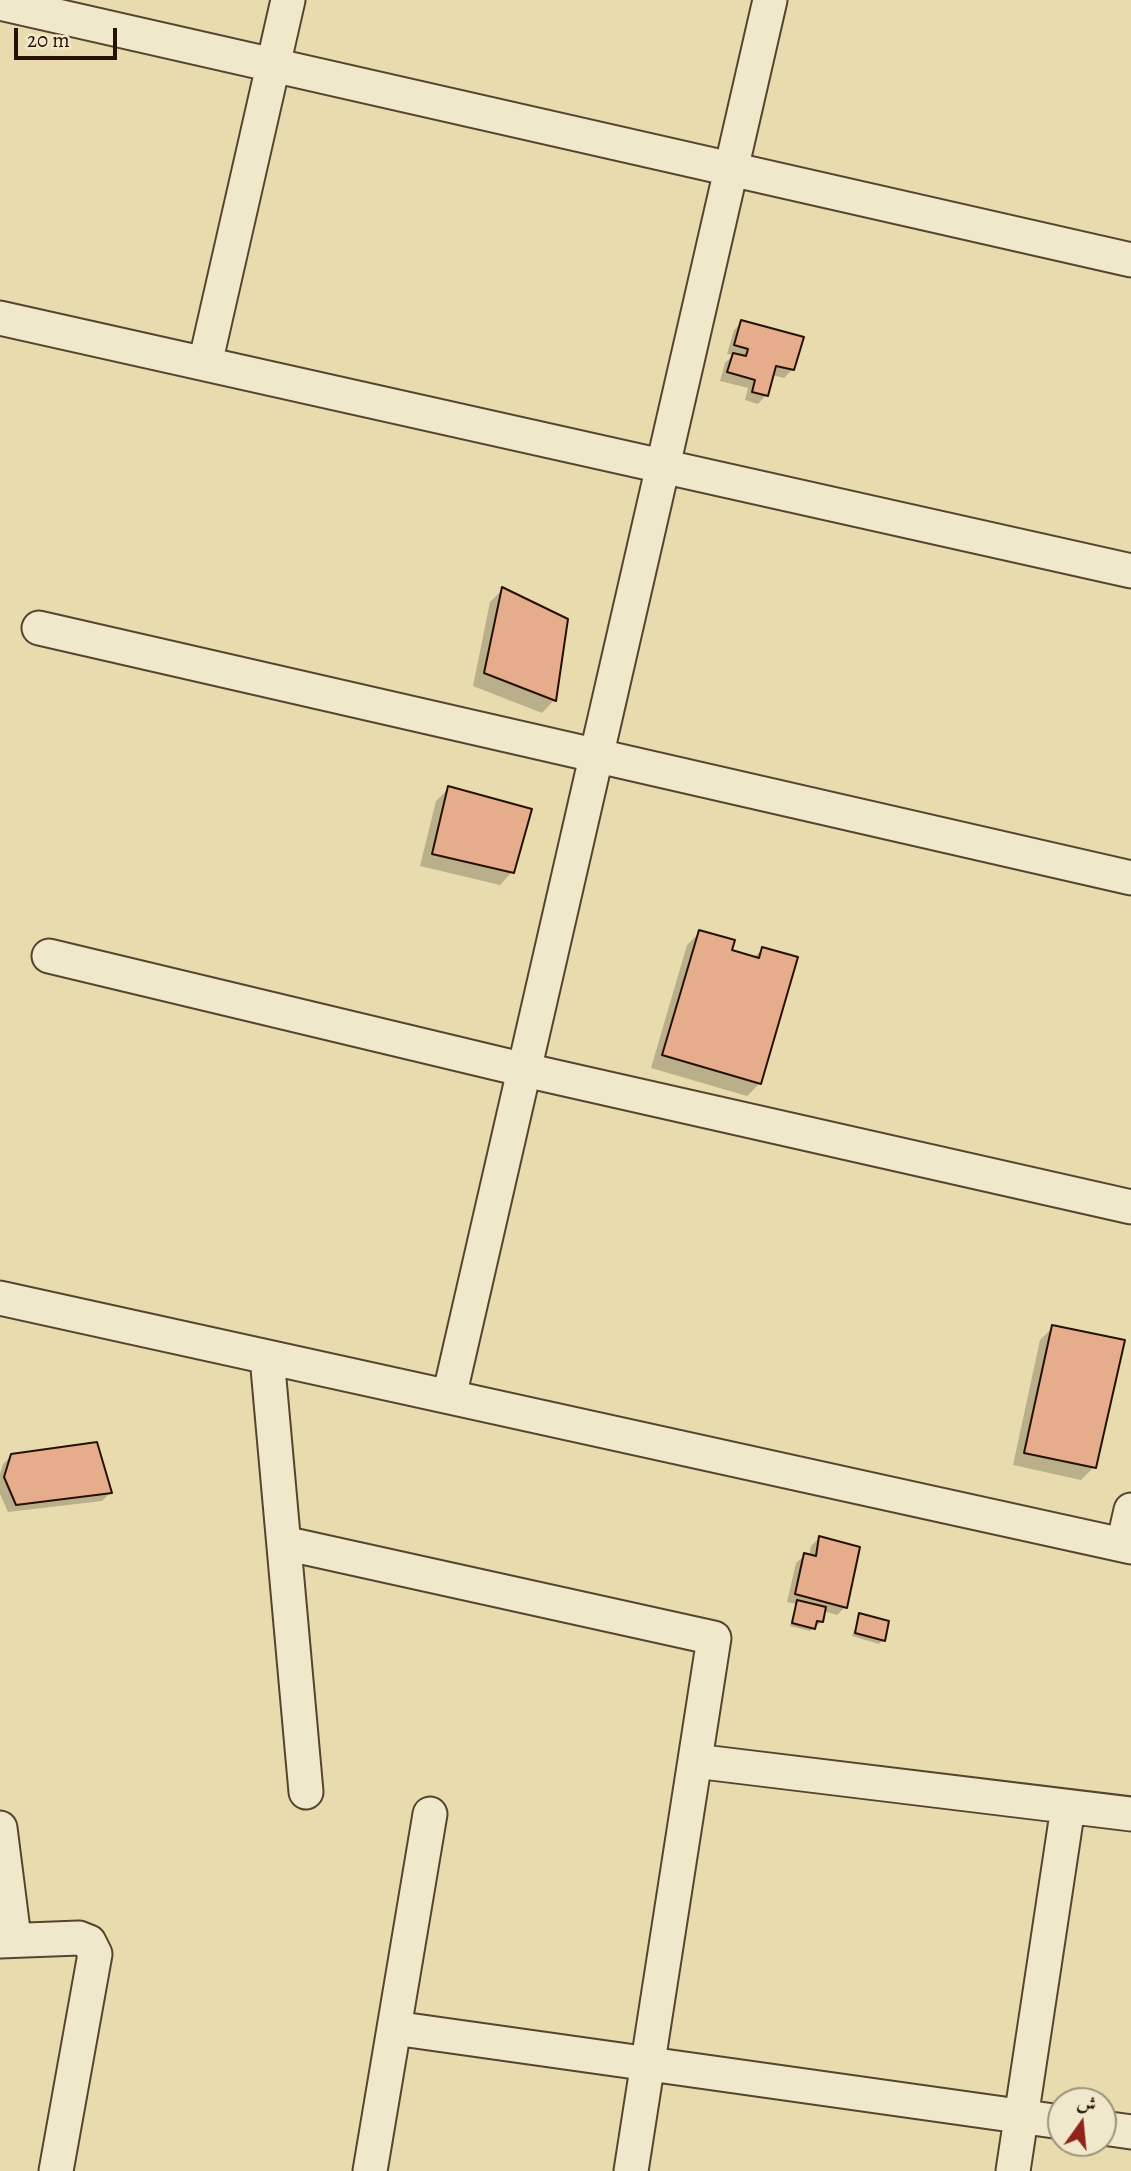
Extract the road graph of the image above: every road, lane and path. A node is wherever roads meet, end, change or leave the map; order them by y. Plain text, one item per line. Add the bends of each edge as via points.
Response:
1 (288, 0) edge
2 (770, 0) edge
3 (0, 3) edge
4 (274, 65) junction
5 (732, 169) junction
6 (1131, 260) edge
7 (0, 318) edge
8 (205, 363) junction
9 (663, 466) junction
10 (1131, 571) edge
11 (39, 628) dead end
12 (597, 758) junction
13 (1131, 878) edge
14 (49, 956) dead end
15 (525, 1070) junction
16 (1131, 1207) edge
17 (0, 1298) edge
18 (267, 1357) junction
19 (449, 1397) junction
20 (1131, 1510) edge
21 (284, 1543) junction
22 (1127, 1546) edge
23 (695, 1761) junction
24 (306, 1792) dead end
25 (1068, 1807) junction
26 (430, 1814) dead end
27 (1131, 1814) edge
28 (0, 1828) edge
29 (7, 1940) edge
30 (394, 2028) junction
31 (648, 2064) junction
32 (1021, 2117) junction
33 (1047, 2120) edge
34 (56, 2171) edge
35 (370, 2171) edge
36 (631, 2171) edge
37 (1013, 2171) edge

1 - 4 street
2 - 5 street
3 - 4 street
4 - 5 street
4 - 8 street
5 - 6 street
5 - 9 street
7 - 8 street
8 - 9 street
9 - 10 street
9 - 12 street
11 - 12 street
12 - 13 street
12 - 15 street
14 - 15 street
15 - 16 street
15 - 19 street
17 - 18 street
18 - 19 street
18 - 21 street
19 - 22 street
20 - 22 street
21 - 23 street via 714,1638
21 - 24 street
23 - 25 street
23 - 31 street
25 - 27 street
25 - 32 street
26 - 30 street
28 - 29 street
29 - 34 street via 79,1938 89,1942 95,1954
30 - 31 street
30 - 35 street
31 - 32 street
31 - 36 street
32 - 33 street
32 - 37 street

